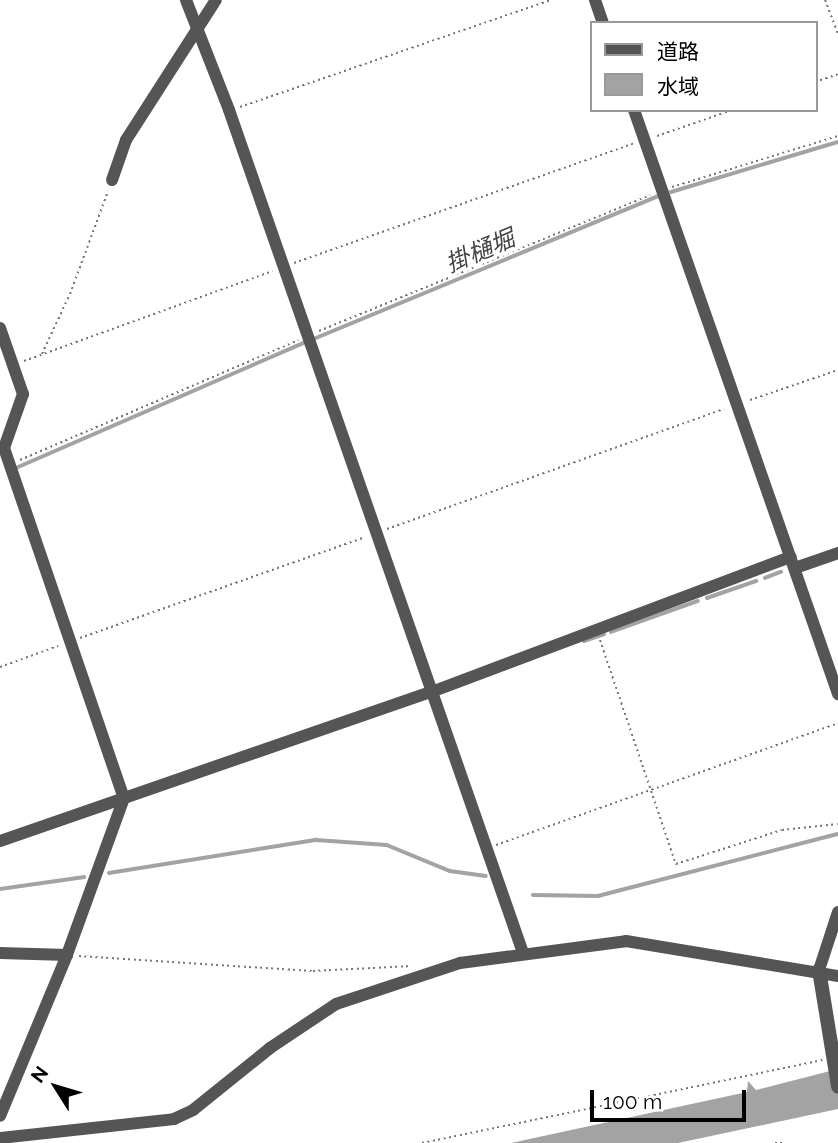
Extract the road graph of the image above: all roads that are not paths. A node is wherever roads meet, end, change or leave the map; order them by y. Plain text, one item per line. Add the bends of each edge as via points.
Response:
1 (186, 0) edge
2 (216, 0) edge
3 (595, 0) edge
4 (602, 21) edge
5 (197, 30) junction
6 (636, 112) edge
7 (112, 180) road end
8 (0, 328) edge
9 (838, 553) edge
10 (793, 563) junction
11 (434, 691) junction
12 (838, 694) edge
13 (124, 798) junction
14 (0, 841) edge
15 (838, 912) edge
16 (0, 953) edge
17 (523, 953) junction
18 (67, 955) junction
19 (819, 970) junction
20 (838, 975) edge
21 (835, 1057) edge
22 (838, 1086) edge
23 (4, 1096) edge
24 (0, 1116) edge
25 (0, 1138) edge

1 - 5 street
2 - 5 street
3 - 4 street
5 - 7 street via 126,139
5 - 11 street
6 - 10 street
8 - 13 street via 23,394 4,448
9 - 10 street
10 - 11 street via 597,629
10 - 12 street
11 - 13 street
11 - 17 street
13 - 14 street
13 - 18 street
15 - 19 street
16 - 18 street
17 - 19 street via 626,941
17 - 25 street via 460,963 336,1004 270,1048 193,1110 174,1119 154,1125
18 - 23 street
19 - 20 street
19 - 21 street
21 - 22 street
23 - 24 street

